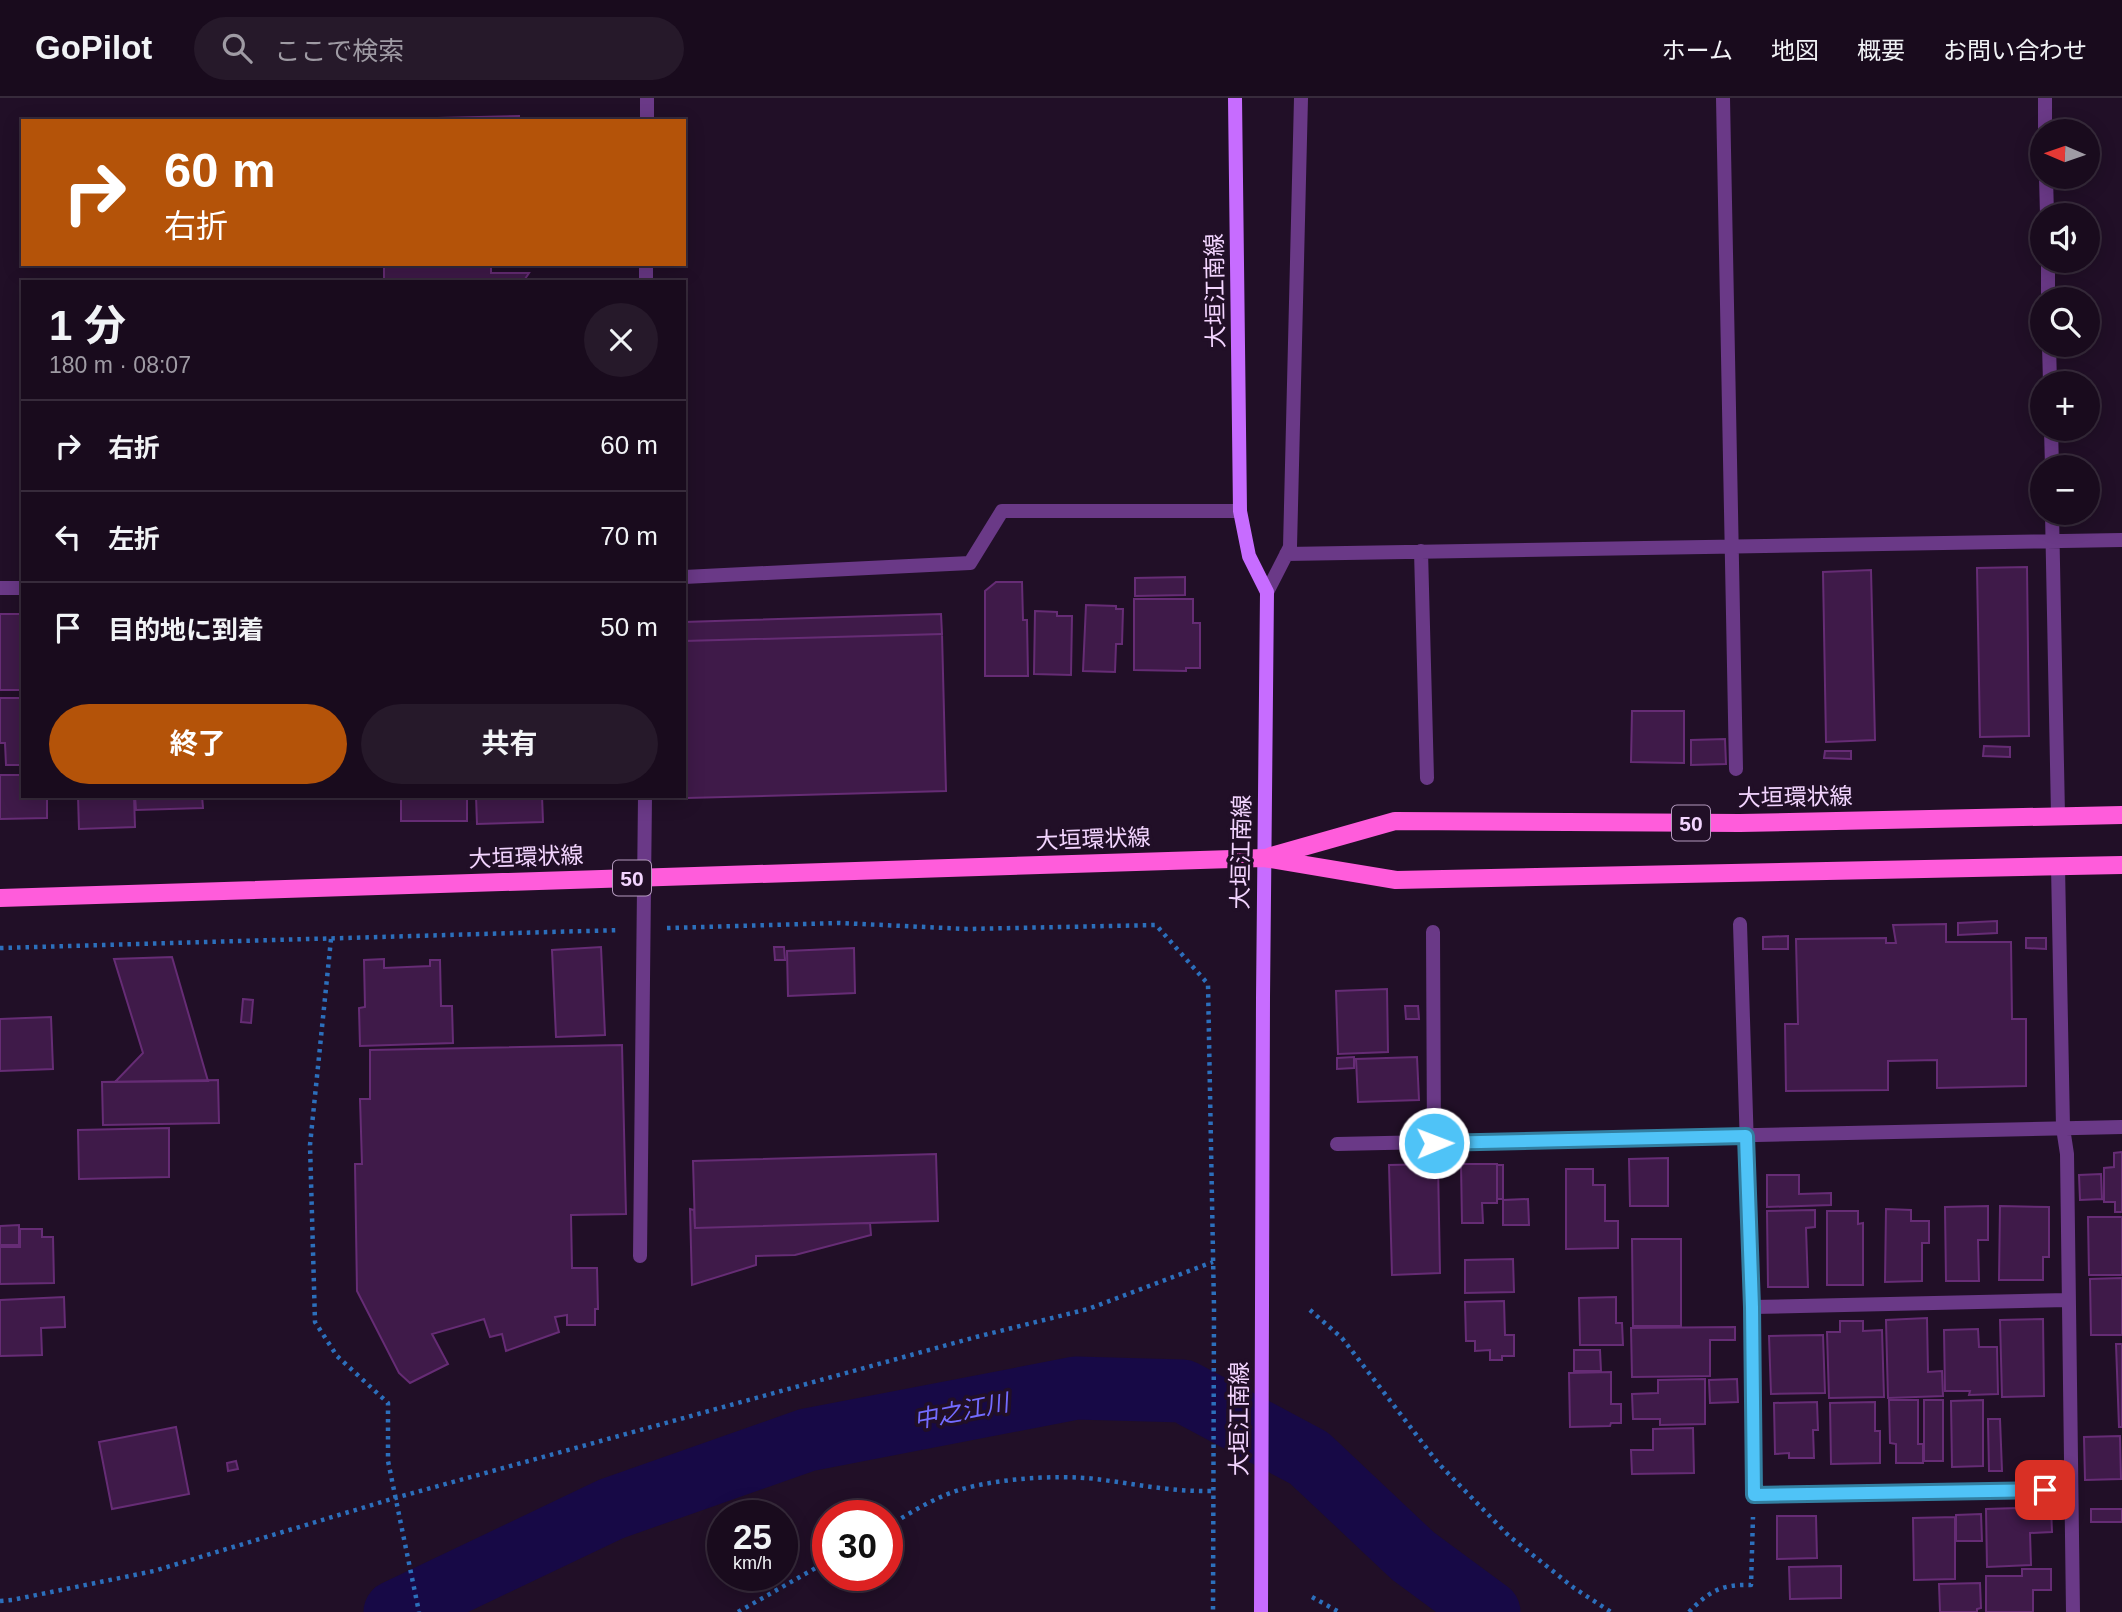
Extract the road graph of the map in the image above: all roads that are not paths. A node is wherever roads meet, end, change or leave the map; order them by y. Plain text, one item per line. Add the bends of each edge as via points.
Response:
1 (647, 98) edge
2 (1235, 98) edge
3 (1301, 98) edge
4 (1723, 98) edge
5 (2045, 98) edge
6 (647, 119) edge
7 (2045, 119) edge
8 (1240, 511) junction
9 (2052, 525) edge
10 (2122, 540) edge
11 (2053, 541) junction
12 (1732, 548) junction
13 (1421, 551) junction
14 (1286, 554) junction
15 (686, 577) edge
16 (0, 588) edge
17 (21, 588) edge
18 (1267, 592) junction
19 (1735, 769) dead end
20 (1427, 778) dead end
21 (645, 798) edge
22 (2122, 815) edge
23 (2057, 816) junction
24 (1264, 858) junction
25 (2122, 865) edge
26 (2057, 866) junction
27 (646, 878) junction
28 (0, 898) edge
29 (1740, 924) dead end
30 (1433, 932) dead end
31 (2122, 1127) edge
32 (2063, 1128) junction
33 (1746, 1136) junction
34 (1434, 1143) junction
35 (1337, 1144) dead end
36 (640, 1256) dead end
37 (2068, 1300) junction
38 (1752, 1307) junction
39 (2071, 1489) junction
40 (1261, 1612) edge
41 (2073, 1612) edge

1 - 6 street
2 - 8 main road, 大垣江南線
3 - 14 street via 1290,547
4 - 12 street
5 - 7 street
8 - 15 street via 1002,510 970,563
8 - 18 main road, 大垣江南線 via 1249,556
9 - 11 street
10 - 11 street
11 - 12 street
11 - 23 street
12 - 13 street
12 - 19 street
13 - 14 street
13 - 20 street
14 - 18 street
16 - 17 street
18 - 24 main road, 大垣江南線
21 - 27 street
22 - 23 main road, 大垣環状線 / 50
23 - 24 main road, 大垣環状線 / 50 via 1740,823 1395,821
24 - 26 main road, 大垣環状線 / 50 via 1396,880
24 - 27 main road, 大垣環状線 / 50
24 - 40 main road, 大垣江南線
25 - 26 main road, 大垣環状線 / 50
26 - 32 street
27 - 28 main road, 大垣環状線 / 50
27 - 36 street
29 - 33 street
30 - 34 street
31 - 32 street
32 - 33 street
32 - 37 street
33 - 34 street
33 - 38 street
34 - 35 street
37 - 38 street
37 - 39 street
38 - 39 street via 1754,1495
39 - 41 street

